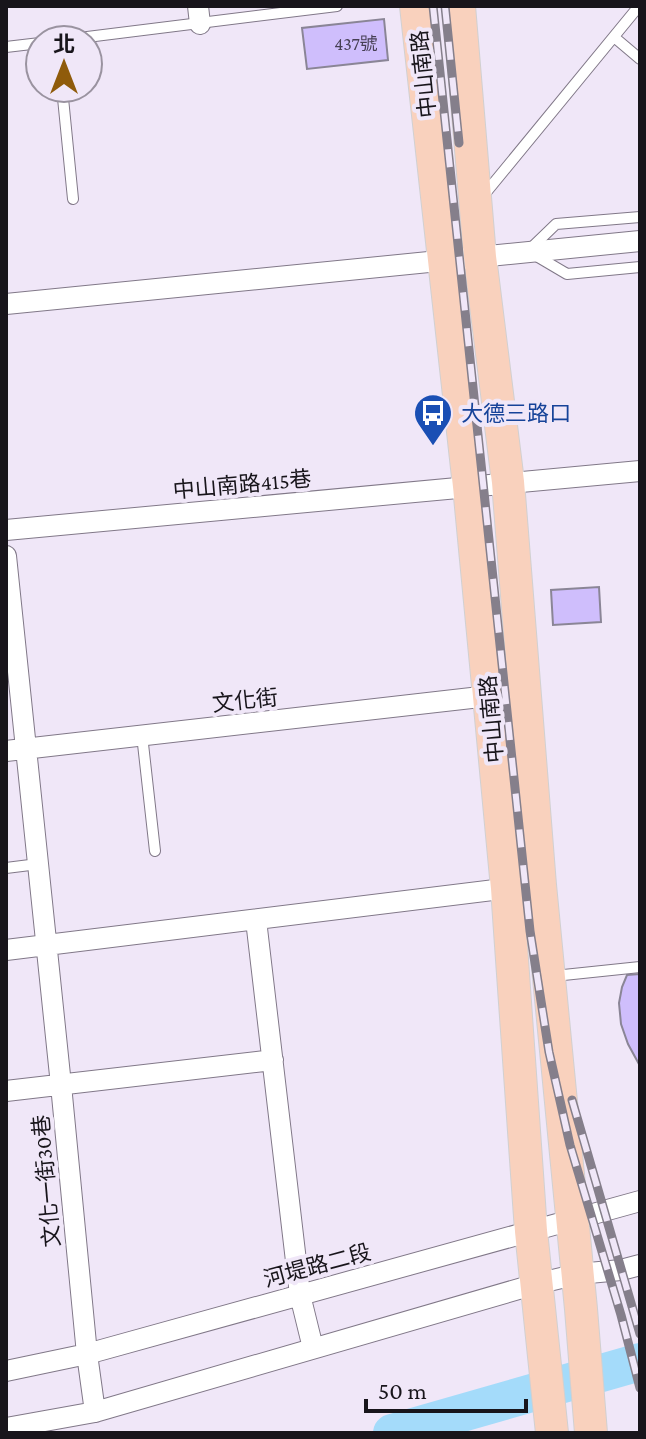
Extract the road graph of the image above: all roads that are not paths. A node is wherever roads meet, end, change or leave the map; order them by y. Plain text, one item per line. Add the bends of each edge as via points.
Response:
1 (337, 6) edge
2 (416, 6) edge
3 (459, 6) edge
4 (639, 6) edge
5 (199, 15) edge
6 (104, 32) edge
7 (614, 37) junction
8 (640, 59) edge
9 (64, 104) edge
10 (73, 199) dead end
11 (475, 206) junction
12 (640, 217) edge
13 (640, 241) edge
14 (528, 251) junction
15 (480, 257) junction
16 (443, 262) junction
17 (640, 267) edge
18 (6, 304) edge
19 (640, 471) edge
20 (487, 484) junction
21 (6, 530) edge
22 (6, 556) edge
23 (489, 696) junction
24 (142, 735) junction
25 (16, 750) edge
26 (155, 851) dead end
27 (38, 864) junction
28 (6, 868) edge
29 (540, 885) junction
30 (507, 888) junction
31 (256, 920) junction
32 (46, 946) junction
33 (6, 950) edge
34 (640, 967) edge
35 (549, 976) junction
36 (273, 1060) junction
37 (61, 1085) junction
38 (6, 1091) edge
39 (640, 1201) edge
40 (573, 1220) junction
41 (531, 1231) junction
42 (640, 1265) edge
43 (578, 1274) junction
44 (300, 1295) junction
45 (538, 1299) junction
46 (313, 1348) junction
47 (87, 1354) junction
48 (6, 1371) edge
49 (95, 1412) junction
50 (6, 1428) edge
51 (552, 1433) edge
52 (591, 1433) edge

1 - 5 lane
2 - 16 main road, 中山南路
3 - 11 main road, 中山南路
4 - 7 lane
5 - 6 lane
7 - 8 lane
7 - 11 lane
9 - 10 lane
11 - 15 main road, 中山南路
12 - 14 lane via 556,224
13 - 14 street
14 - 15 street
14 - 17 lane via 567,274
15 - 16 street
15 - 20 main road, 中山南路
16 - 18 street
16 - 20 main road, 中山南路
19 - 20 street, 中山南路415巷
20 - 21 street, 中山南路415巷
20 - 23 main road, 中山南路
20 - 29 main road, 中山南路
22 - 25 street, 文化一街30巷
23 - 24 street, 文化街
23 - 30 main road, 中山南路
24 - 25 street, 文化街
24 - 26 lane
25 - 27 street, 文化一街30巷
27 - 28 lane
27 - 32 street, 文化一街30巷
29 - 30 street
29 - 35 main road, 中山南路
30 - 31 street
30 - 41 main road, 中山南路
31 - 32 street
31 - 36 street
32 - 33 street
32 - 37 street, 文化一街30巷
34 - 35 lane
35 - 40 main road, 中山南路
36 - 37 street
36 - 44 street
37 - 38 street
37 - 47 street, 文化一街30巷
39 - 40 street, 河堤路二段
40 - 41 street, 河堤路二段
40 - 43 main road, 中山南路
41 - 44 street, 河堤路二段
41 - 45 main road, 中山南路
42 - 43 street
43 - 45 street
43 - 52 main road, 中山南路
44 - 46 street
44 - 47 street, 河堤路二段
45 - 46 street
45 - 51 main road, 中山南路
46 - 49 street
47 - 48 street, 河堤路二段
47 - 49 street, 文化一街30巷
49 - 50 street

